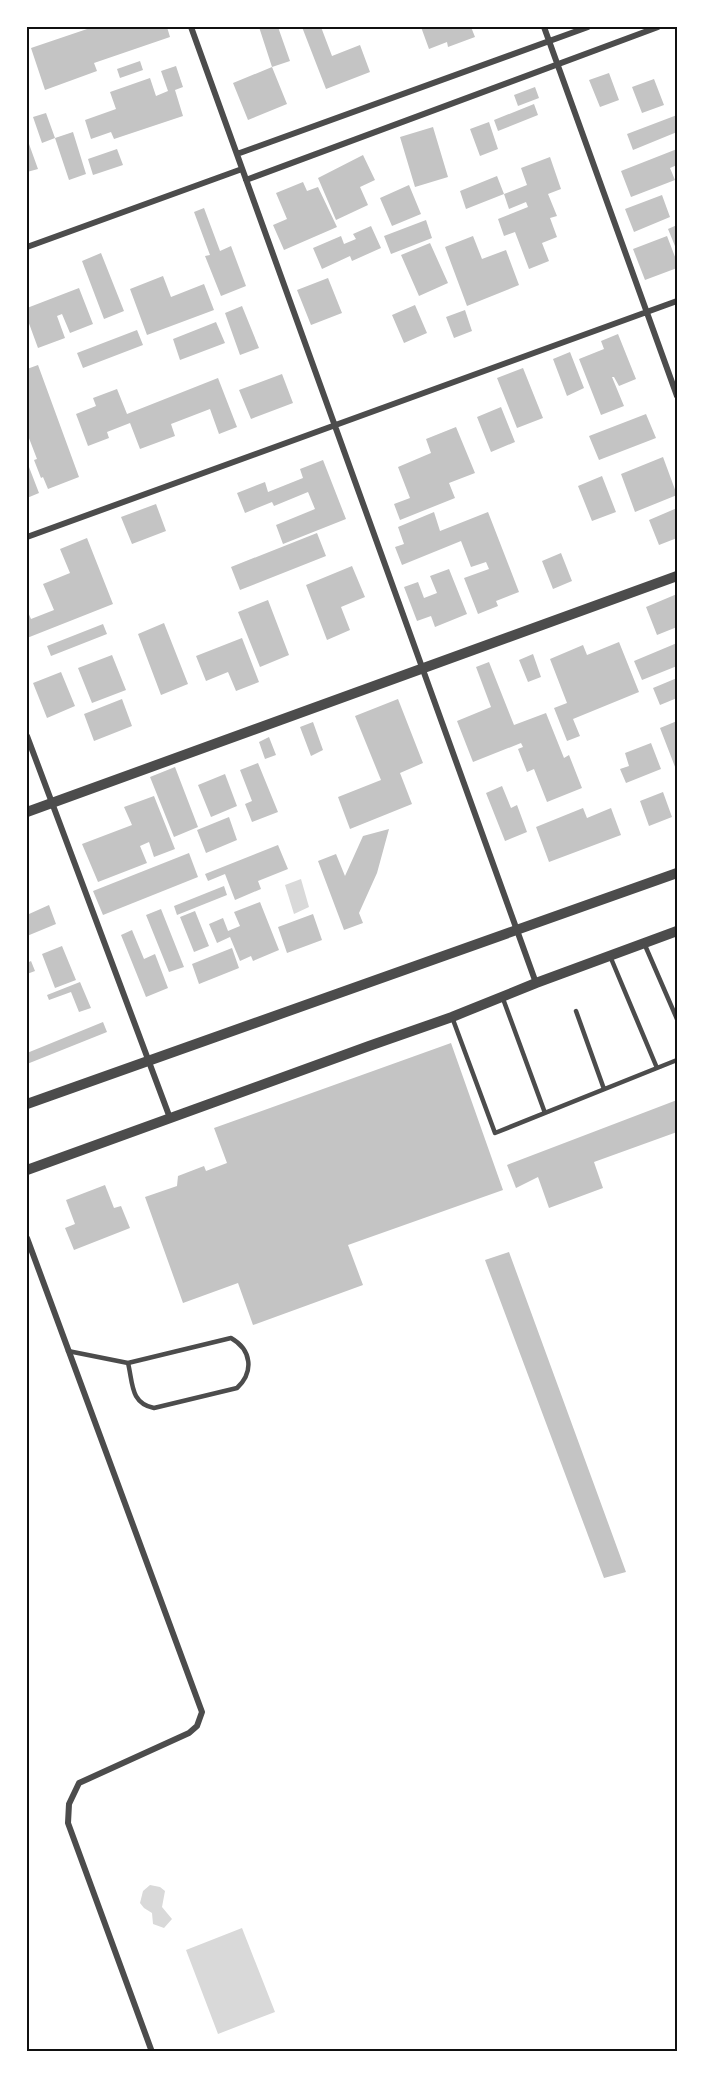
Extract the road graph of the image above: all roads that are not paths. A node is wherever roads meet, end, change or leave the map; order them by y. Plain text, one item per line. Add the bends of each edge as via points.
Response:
1 (191, 27) edge
2 (544, 27) edge
3 (588, 27) edge
4 (658, 27) edge
5 (549, 41) junction
6 (557, 64) junction
7 (237, 154) junction
8 (243, 169) junction
9 (246, 180) junction
10 (27, 247) edge
11 (677, 301) edge
12 (647, 312) junction
13 (677, 396) edge
14 (335, 425) junction
15 (27, 537) edge
16 (677, 576) edge
17 (422, 668) junction
18 (27, 736) edge
19 (52, 803) junction
20 (27, 812) edge
21 (677, 873) edge
22 (517, 929) junction
23 (677, 931) edge
24 (644, 943) junction
25 (610, 956) junction
26 (536, 983) junction
27 (502, 996) junction
28 (576, 1011) dead end
29 (452, 1017) junction
30 (677, 1019) edge
31 (148, 1060) junction
32 (677, 1060) edge
33 (657, 1068) junction
34 (604, 1089) junction
35 (27, 1104) edge
36 (545, 1113) junction
37 (170, 1118) junction
38 (27, 1170) edge
39 (27, 1238) edge
40 (68, 1351) junction
41 (128, 1363) junction
42 (152, 2052) edge

1 - 7 street
2 - 5 street
3 - 5 street
4 - 6 street
5 - 6 street
5 - 7 street
6 - 9 street
6 - 12 street
7 - 8 street
8 - 9 street
8 - 10 street
9 - 14 street
11 - 12 street
12 - 13 street
12 - 14 street
14 - 15 street
14 - 17 street
16 - 17 street
17 - 19 street
17 - 22 street
18 - 19 street
19 - 20 street
19 - 31 street
21 - 22 street
22 - 26 street
22 - 31 street
23 - 24 street
24 - 25 street
24 - 30 lane
25 - 26 street
25 - 33 lane
26 - 27 street
27 - 29 street
27 - 36 lane
28 - 34 lane
29 - 36 lane via 495,1133
29 - 37 street
31 - 35 street
31 - 37 street
32 - 33 lane
33 - 34 lane
34 - 36 lane
37 - 38 street
39 - 40 street
40 - 41 lane
40 - 42 street via 202,1712 197,1726 189,1733 80,1783 69,1804 68,1823
41 - 41 lane via 136,1399 154,1408 237,1388 249,1371 246,1352 231,1338

